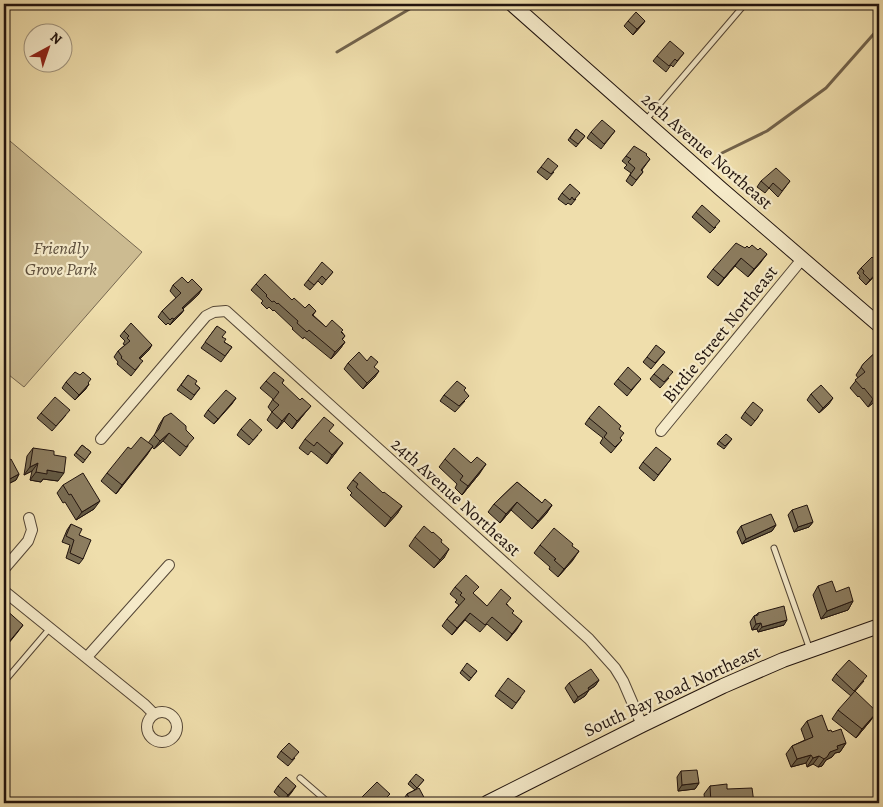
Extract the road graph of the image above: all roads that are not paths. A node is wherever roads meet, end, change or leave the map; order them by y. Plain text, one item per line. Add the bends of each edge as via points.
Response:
1 (512, 4) edge
2 (745, 4) edge
3 (645, 121) junction
4 (804, 258) junction
5 (879, 325) edge
6 (661, 431) dead end
7 (101, 440) dead end
8 (30, 518) dead end
9 (774, 548) dead end
10 (169, 565) dead end
11 (4, 568) edge
12 (4, 591) edge
13 (879, 626) edge
14 (50, 628) junction
15 (810, 650) junction
16 (87, 657) junction
17 (4, 682) edge
18 (154, 714) dead end
19 (642, 725) junction
20 (300, 778) dead end
21 (329, 803) edge
22 (487, 803) edge

1 - 3 street, 26th Avenue Northeast
2 - 3 lane
3 - 4 street, 26th Avenue Northeast
4 - 5 street, 26th Avenue Northeast
4 - 6 street, Birdie Street Northeast
7 - 19 street, 24th Avenue Northeast via 206,316 226,311 589,639 615,668
8 - 11 street via 32,530 28,541
9 - 15 lane
10 - 16 street
12 - 14 street
13 - 15 street, South Bay Road Northeast
14 - 16 street
14 - 17 lane
15 - 19 street, South Bay Road Northeast
16 - 18 street
19 - 22 street, South Bay Road Northeast
20 - 21 lane

